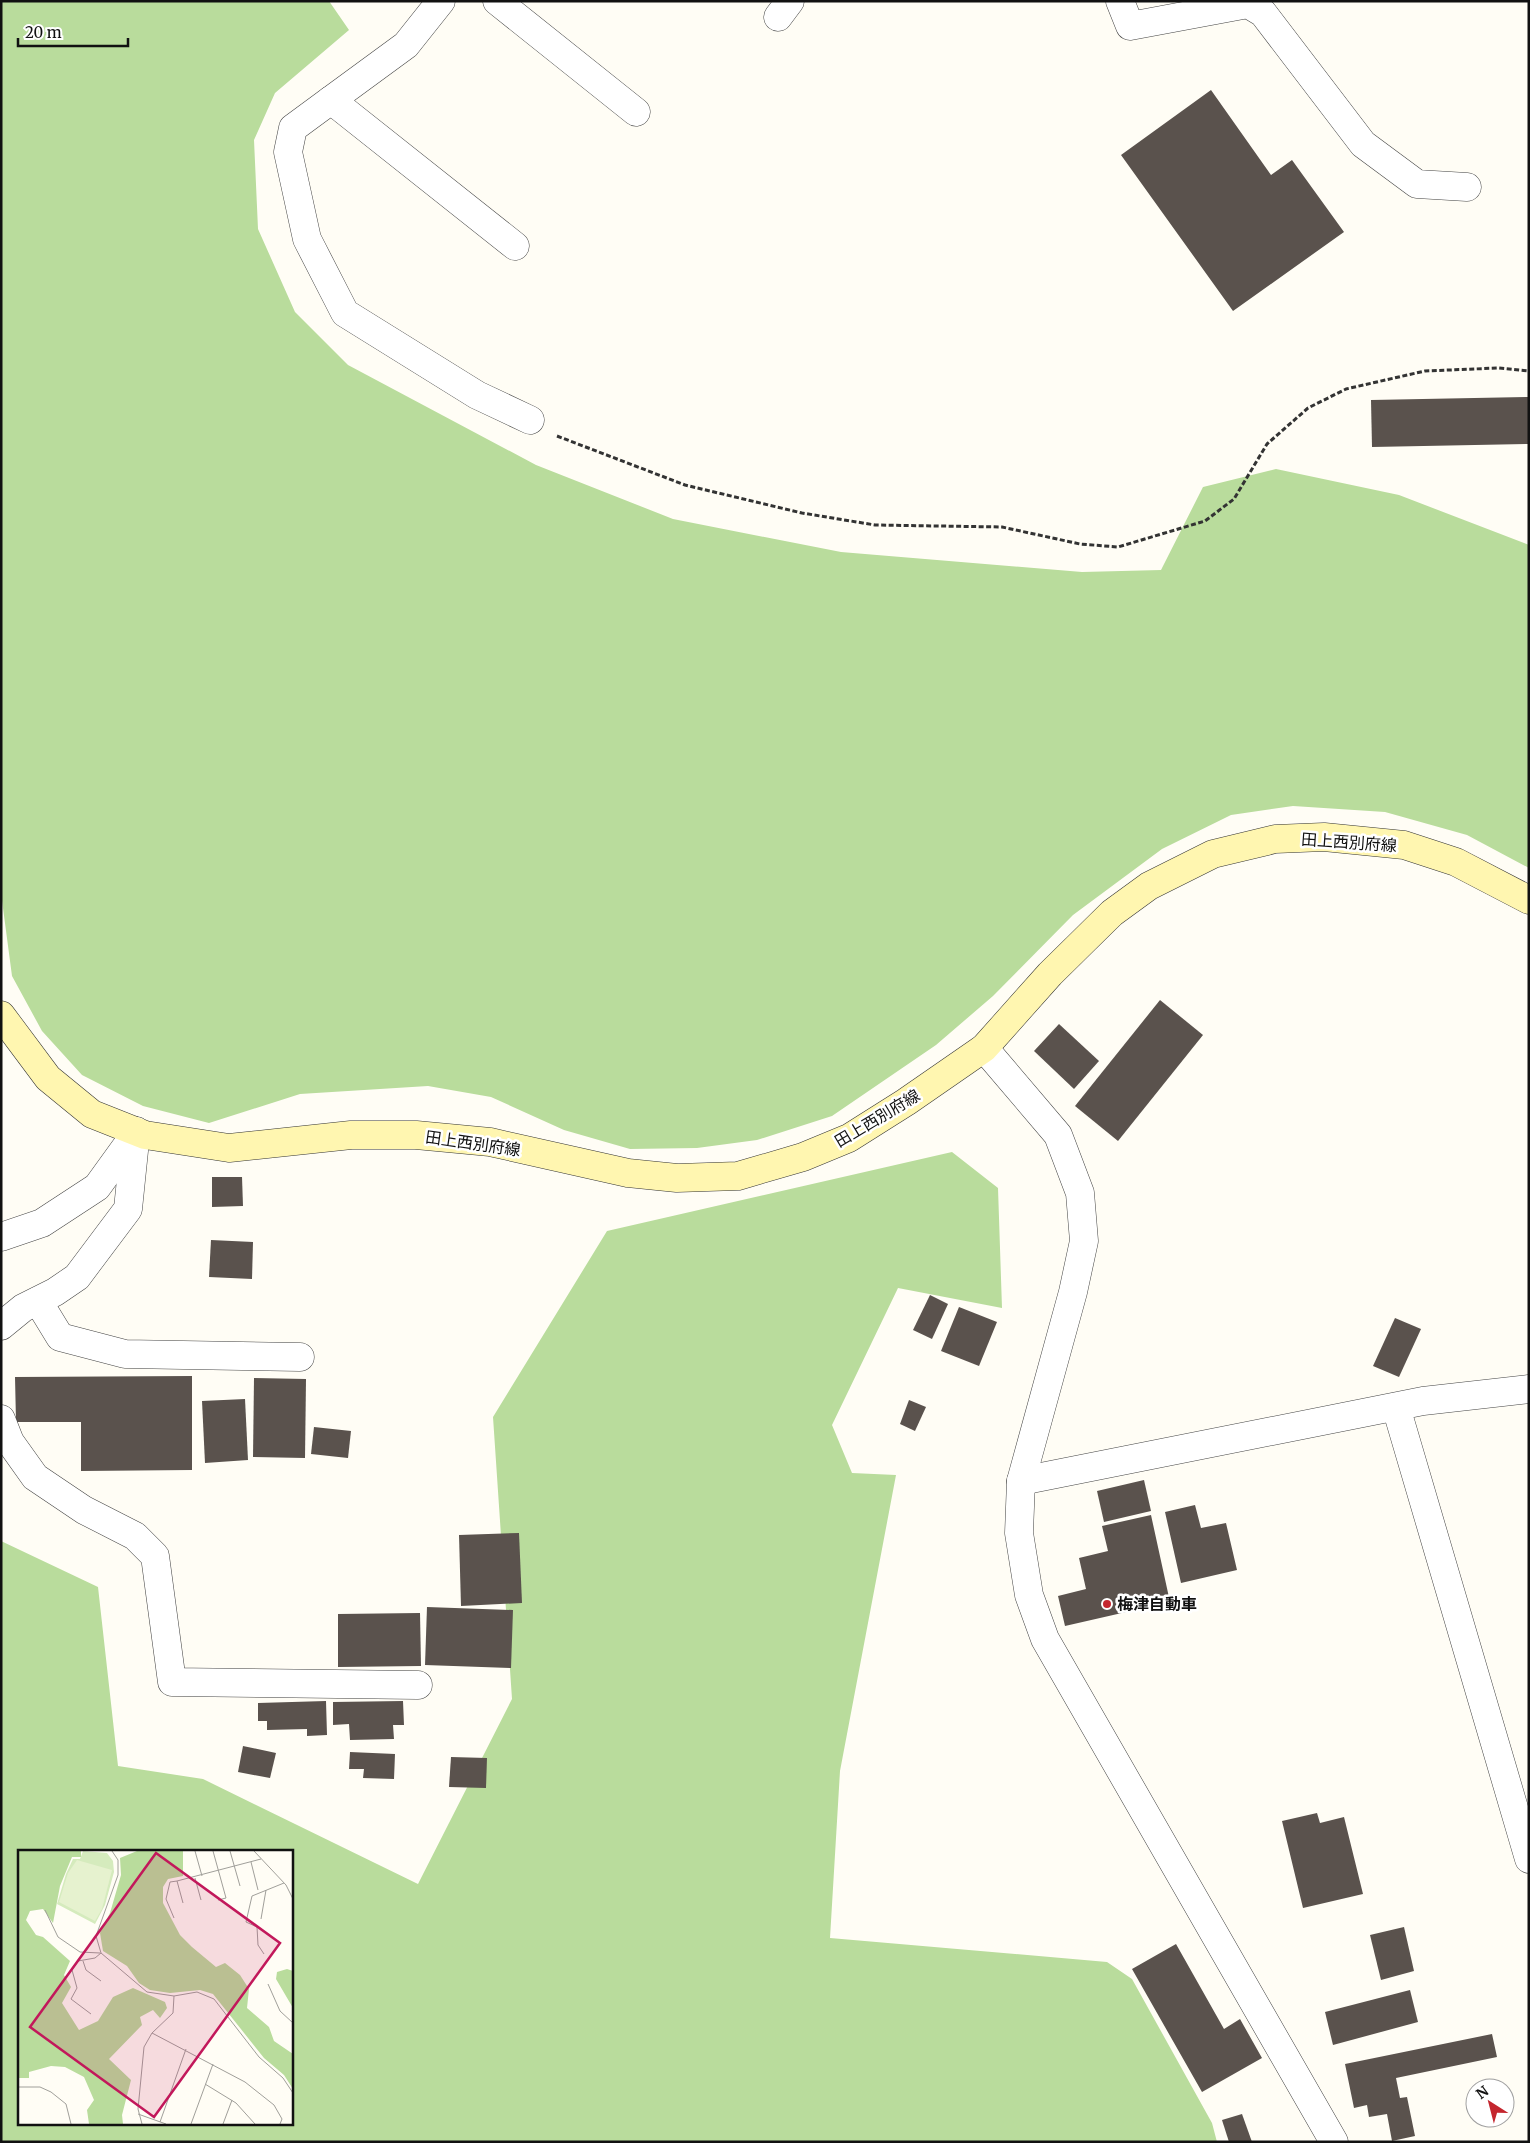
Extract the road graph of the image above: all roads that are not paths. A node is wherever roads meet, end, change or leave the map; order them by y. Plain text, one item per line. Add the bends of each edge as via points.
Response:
1 (441, 1) edge
2 (498, 1) edge
3 (1120, 1) edge
4 (331, 100) junction
5 (636, 112) dead end
6 (1467, 187) dead end
7 (515, 246) dead end
8 (530, 420) road end
9 (1529, 900) edge
10 (1, 1015) edge
11 (984, 1048) junction
12 (136, 1131) junction
13 (1, 1237) edge
14 (38, 1301) junction
15 (1, 1326) edge
16 (300, 1357) dead end
17 (1529, 1389) edge
18 (1396, 1407) junction
19 (1, 1419) edge
20 (1021, 1481) junction
21 (418, 1686) dead end
22 (1529, 1859) edge
23 (1334, 2142) edge

1 - 4 street via 406,45
2 - 5 street
3 - 6 street via 1130,26 1248,4 1263,13 1363,144 1417,184
4 - 7 street
4 - 8 street via 292,128 288,152 307,239 345,313 477,395
9 - 11 street, 田上西別府線 via 1456,862 1404,845 1324,837 1275,839 1213,854 1148,886 1112,913 1050,974
10 - 12 street, 田上西別府線 via 48,1078 92,1114
11 - 12 street, 田上西別府線 via 849,1138 803,1157 738,1176 677,1178 628,1173 490,1142 416,1135 351,1135 229,1148
11 - 20 street via 1058,1135 1080,1193 1084,1241
12 - 13 street via 97,1187 42,1223
12 - 14 street via 128,1209 77,1277
14 - 15 street via 23,1308
14 - 16 street via 60,1337 125,1354
17 - 18 street
18 - 20 street
18 - 22 street
19 - 21 street via 10,1442 35,1477 84,1510 135,1536 155,1556 172,1682
20 - 23 street via 1019,1533 1029,1595 1045,1639

